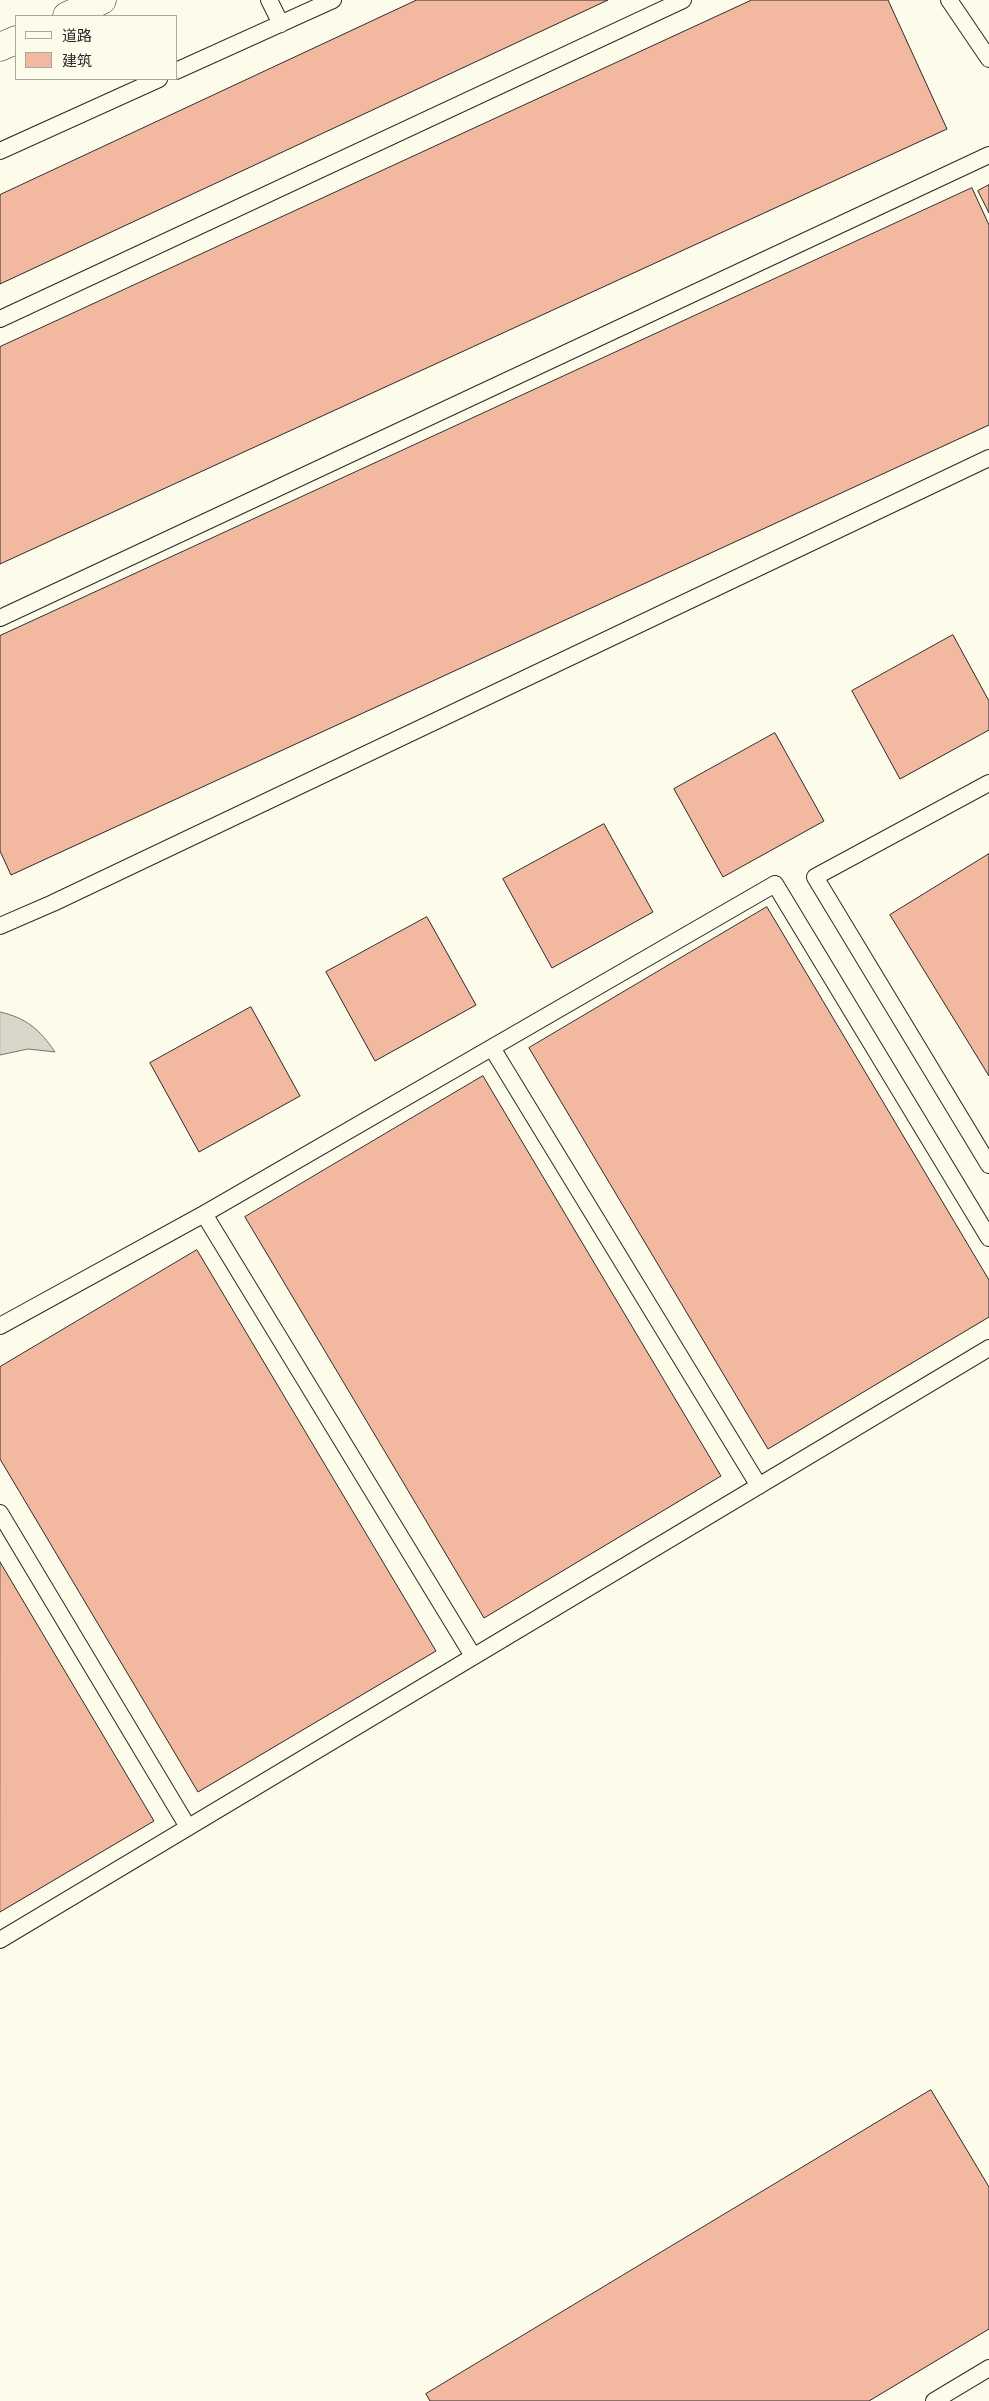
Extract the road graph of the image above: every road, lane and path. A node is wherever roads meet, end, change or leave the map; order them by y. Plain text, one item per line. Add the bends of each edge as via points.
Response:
1 (102, 0) edge
2 (269, 0) edge
3 (334, 0) edge
4 (683, 0) edge
5 (949, 0) edge
6 (69, 15) edge
7 (280, 24) junction
8 (15, 40) edge
9 (0, 48) edge
10 (989, 59) edge
11 (178, 70) edge
12 (157, 80) edge
13 (0, 151) edge
14 (989, 155) edge
15 (0, 319) edge
16 (989, 458) edge
17 (0, 618) edge
18 (989, 783) edge
19 (0, 926) edge
20 (492, 1048) junction
21 (989, 1165) edge
22 (204, 1214) junction
23 (989, 1238) edge
24 (0, 1326) edge
25 (989, 1348) edge
26 (758, 1486) junction
27 (0, 1513) edge
28 (474, 1656) junction
29 (188, 1827) junction
30 (0, 1940) edge
31 (989, 2368) edge
32 (934, 2401) edge

1 - 6 street
2 - 7 lane
3 - 7 lane
4 - 15 lane
5 - 10 lane
7 - 11 lane
8 - 9 street
12 - 13 lane
14 - 17 lane
16 - 19 lane
18 - 21 lane via 815,877
20 - 22 lane
20 - 23 lane via 776,884
20 - 26 lane
22 - 24 lane
22 - 28 lane
25 - 26 lane
26 - 28 lane
27 - 29 lane
28 - 29 lane
29 - 30 lane
31 - 32 lane

